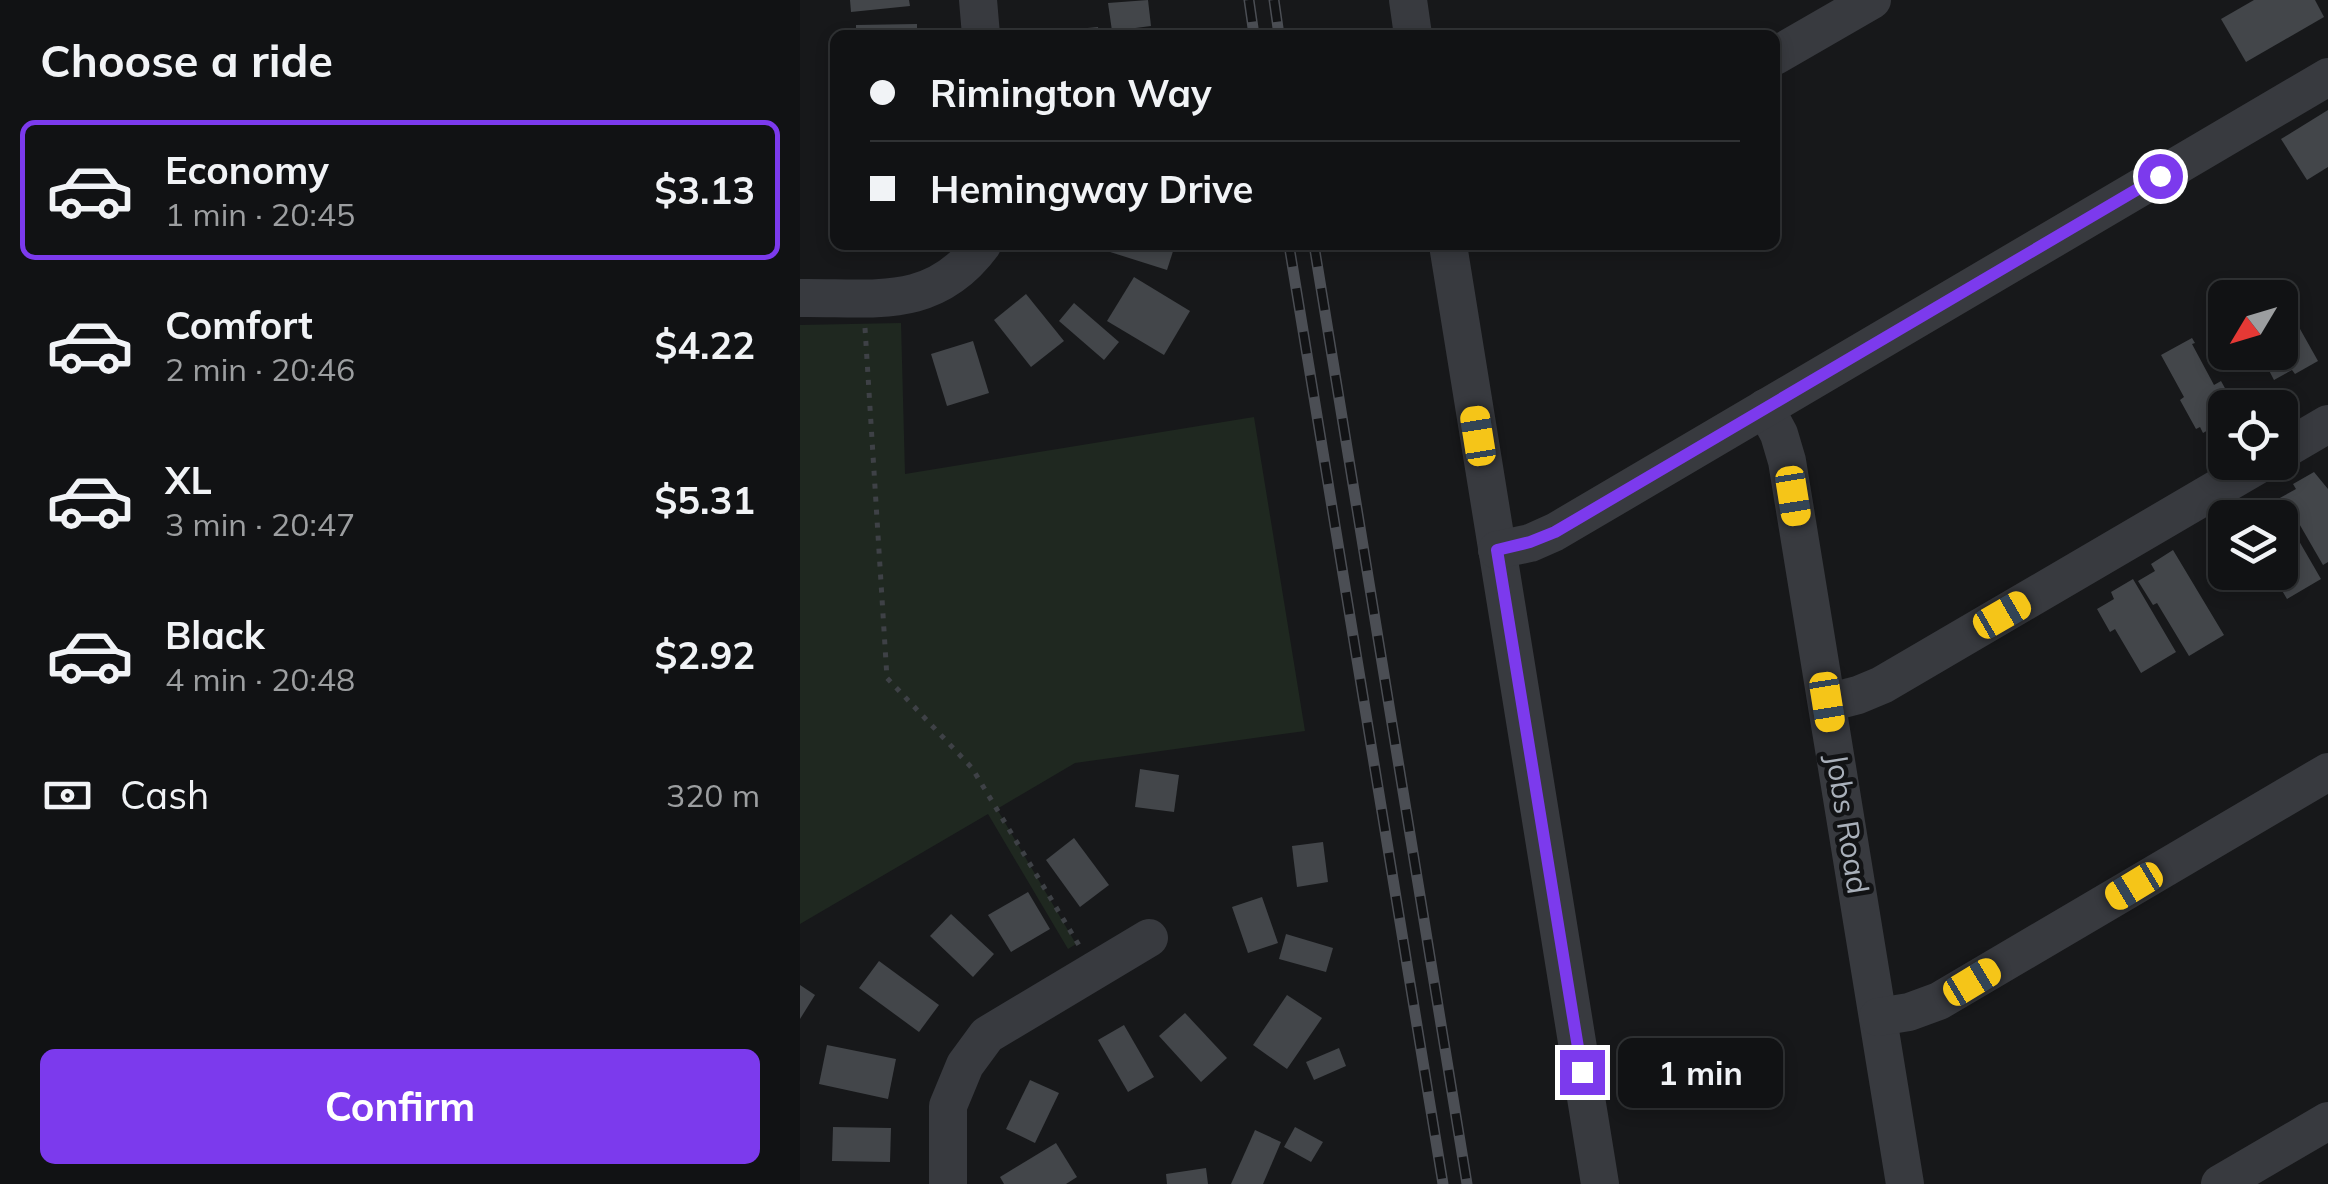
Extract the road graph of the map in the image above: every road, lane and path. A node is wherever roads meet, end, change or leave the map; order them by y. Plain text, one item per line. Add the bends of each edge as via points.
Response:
1 (978, 0) edge
2 (1408, 0) edge
3 (1872, 0) edge
4 (981, 30) edge
5 (1413, 30) edge
6 (1780, 53) edge
7 (2328, 77) edge
8 (978, 250) edge
9 (1449, 250) edge
10 (863, 297) junction
11 (800, 298) edge
12 (1764, 408) junction
13 (2328, 424) edge
14 (2298, 442) edge
15 (2231, 480) edge
16 (1497, 550) junction
17 (1827, 702) junction
18 (2328, 772) edge
19 (1149, 938) dead end
20 (1095, 971) junction
21 (1878, 1018) junction
22 (2328, 1120) edge
23 (948, 1184) edge
24 (1600, 1184) edge
25 (1905, 1184) edge
26 (2220, 1184) edge

1 - 4 street
2 - 5 street
3 - 6 street
7 - 12 street
8 - 10 street via 956,276 927,291
9 - 16 street
10 - 11 street
10 - 20 path via 887,678 972,768
12 - 16 street via 1555,532
12 - 17 street, Jobs Road via 1788,461
13 - 14 street
15 - 17 street via 1882,685
16 - 24 street
17 - 21 street, Jobs Road
18 - 21 street via 1939,1001
19 - 20 street
20 - 23 street via 987,1036 965,1065 948,1106
21 - 25 street, Jobs Road
22 - 26 street

